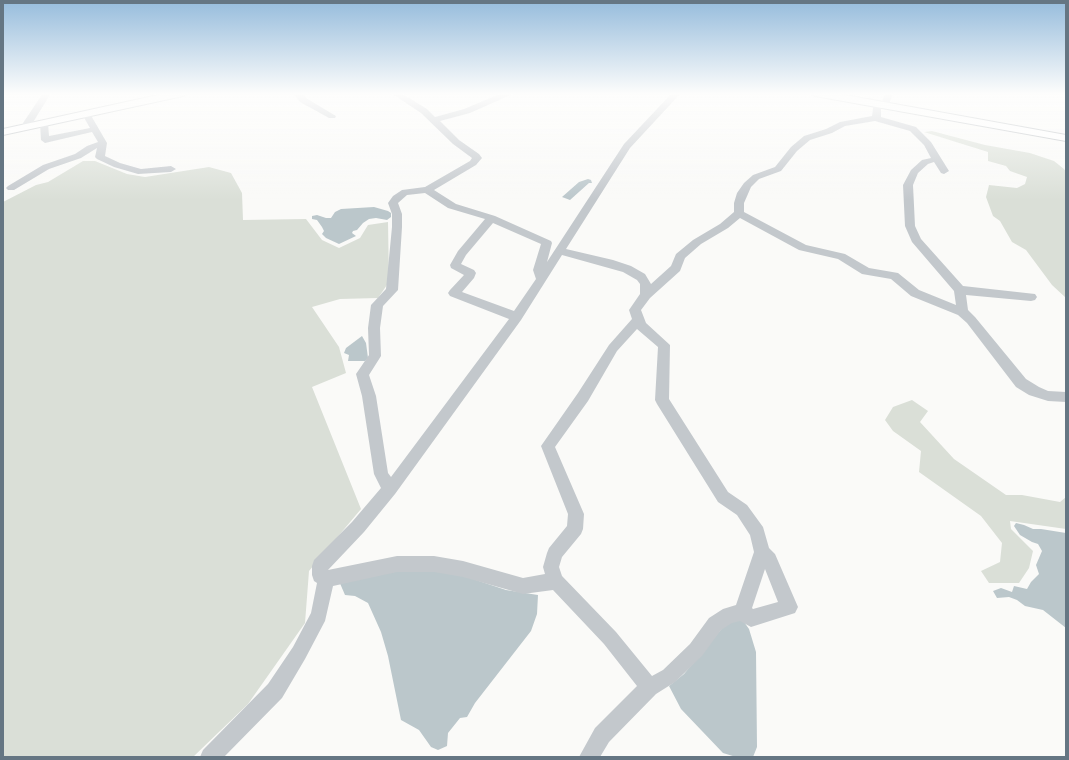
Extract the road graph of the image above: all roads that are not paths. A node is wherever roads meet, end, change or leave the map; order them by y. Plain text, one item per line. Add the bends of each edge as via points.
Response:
1 (19, 128) edge
2 (44, 128) edge
3 (443, 128) edge
4 (644, 128) edge
5 (834, 128) edge
6 (911, 128) edge
7 (1014, 128) edge
8 (96, 129) joint
9 (3, 132) edge
10 (1066, 138) edge
11 (103, 143) junction
12 (936, 159) junction
13 (171, 169) dead end
14 (944, 171) dead end
15 (11, 188) dead end
16 (427, 190) junction
17 (739, 213) junction
18 (491, 218) junction
19 (559, 251) junction
20 (541, 279) junction
21 (960, 290) junction
22 (646, 295) junction
23 (1031, 297) dead end
24 (962, 312) junction
25 (517, 317) junction
26 (639, 319) junction
27 (1066, 397) edge
28 (390, 489) junction
29 (762, 552) junction
30 (326, 579) junction
31 (556, 581) junction
32 (742, 612) junction
33 (649, 687) junction
34 (210, 757) edge
35 (589, 757) edge

1 - 9 main road
2 - 8 street via 45,140
3 - 16 street via 477,158 473,163
4 - 19 street via 627,146
5 - 17 street via 808,138 794,149 778,169 756,177 747,185 740,198
6 - 12 street via 928,144
7 - 10 main road
8 - 11 street
11 - 13 street via 100,157 117,166 141,172
11 - 15 street via 78,156 46,167
12 - 14 street
12 - 21 street via 925,162 914,172 908,184 910,226 916,240
16 - 18 street via 452,206
16 - 28 street via 405,192 396,198 394,203 398,227 394,282 392,290 377,305 374,328 375,356 362,374 369,396 380,474
17 - 22 street via 680,256 676,268
17 - 24 street via 803,248 841,256 866,271 894,276 915,293
18 - 20 street via 547,243 539,270
18 - 25 street via 455,265 470,272 470,275 454,293
19 - 20 street
19 - 22 street via 627,269 641,277 646,284
20 - 25 street
21 - 23 street
21 - 24 street
22 - 26 street via 635,310
24 - 27 street via 1021,383 1048,396
25 - 28 street
26 - 29 street via 641,325 664,345 662,400 723,497 742,510 757,532
26 - 31 street via 613,348 583,397 548,446 576,514 575,529 556,553 551,567
28 - 30 street via 320,566 320,575
29 - 32 street
29 - 32 street via 769,560 789,608 750,618
30 - 31 street via 397,564 434,564 463,568 523,586
30 - 34 street via 319,615 275,691
31 - 33 street via 610,638
32 - 33 street via 729,615 715,624 696,650 669,676
33 - 35 street via 602,735

